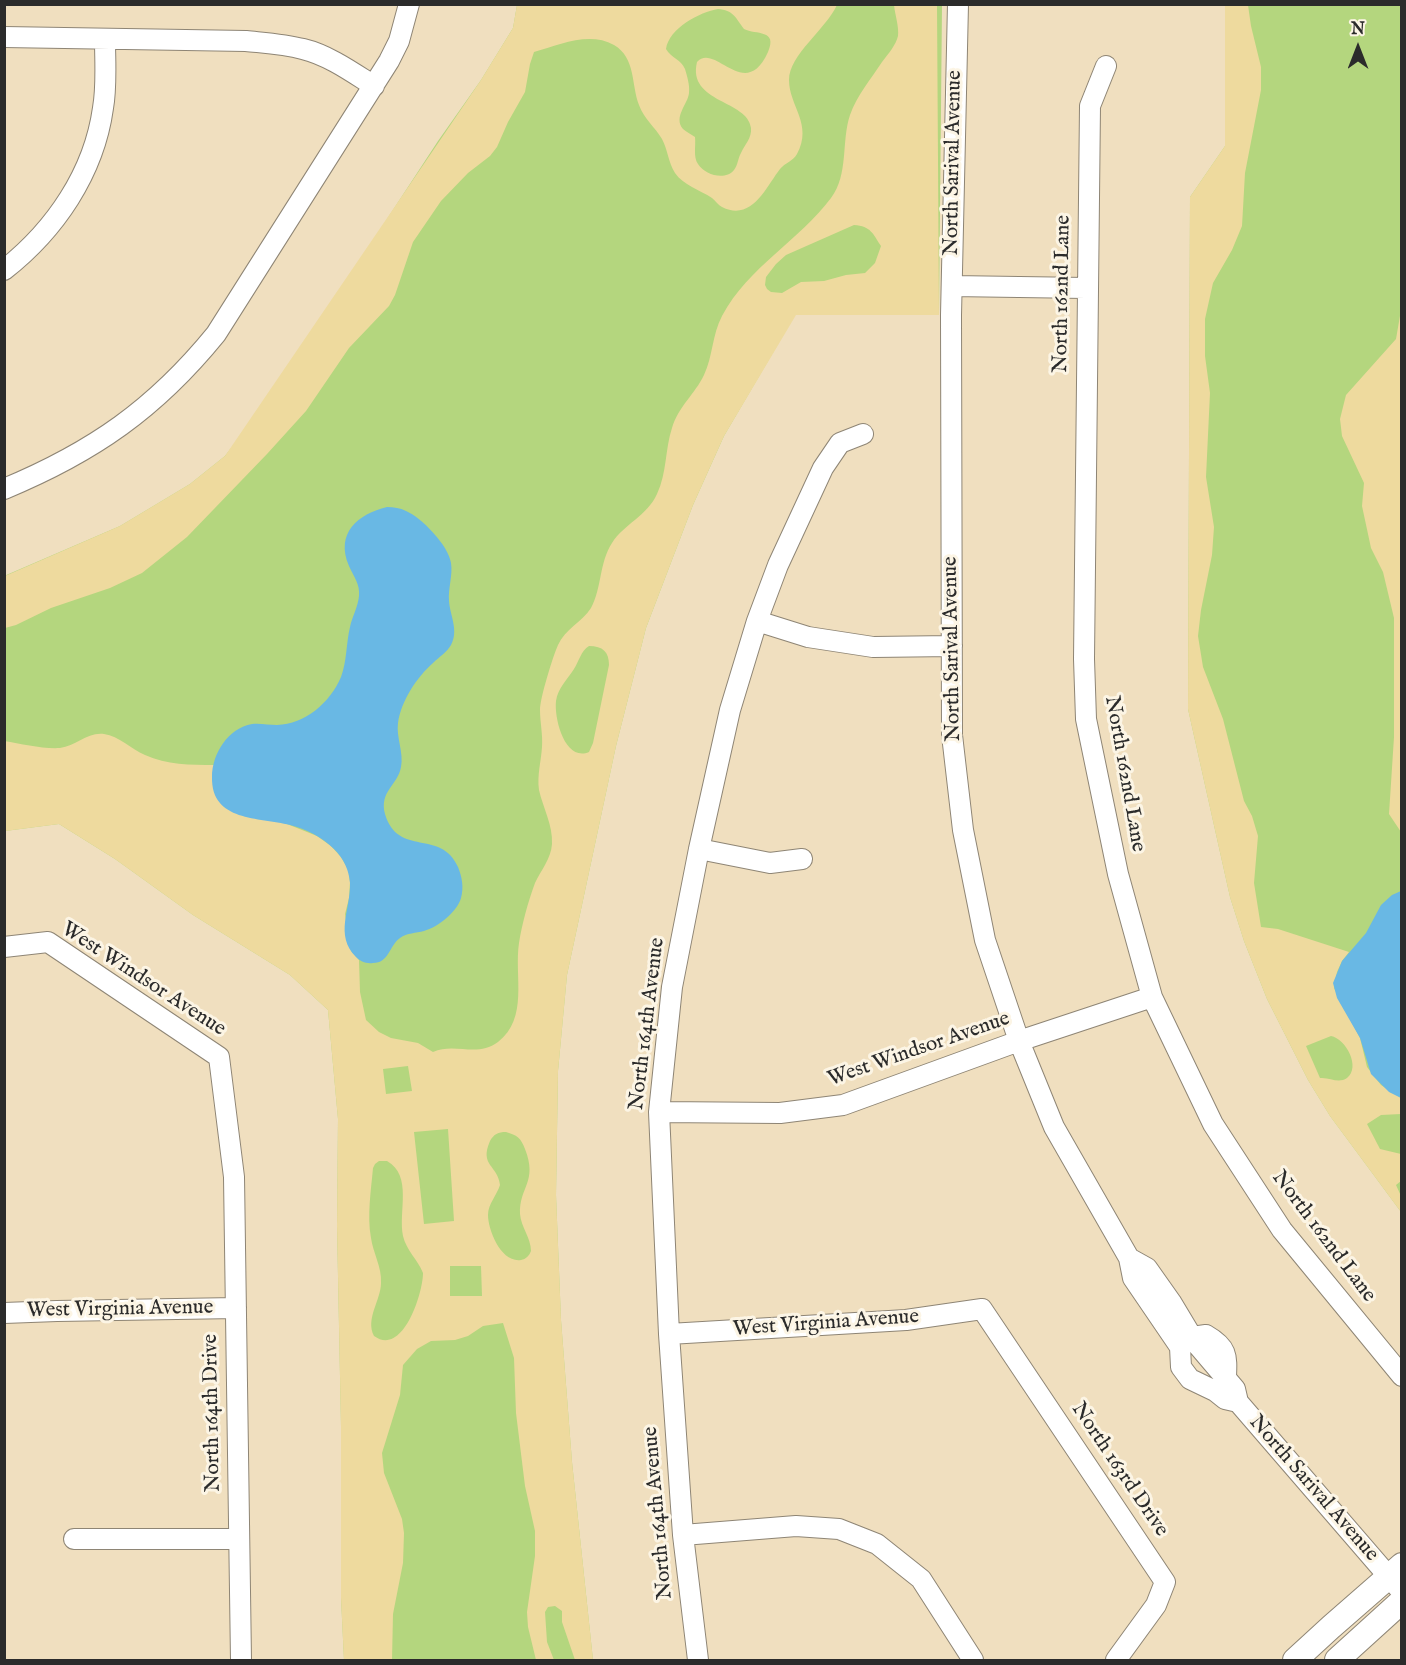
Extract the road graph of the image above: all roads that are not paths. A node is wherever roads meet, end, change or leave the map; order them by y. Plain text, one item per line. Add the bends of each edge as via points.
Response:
1 (409, 4) edge
2 (958, 4) edge
3 (4, 37) edge
4 (105, 39) junction
5 (1106, 66) dead end
6 (374, 86) junction
7 (4, 270) edge
8 (952, 285) junction
9 (1086, 288) junction
10 (863, 434) dead end
11 (4, 489) edge
12 (758, 621) junction
13 (952, 646) junction
14 (699, 849) junction
15 (802, 859) dead end
16 (4, 947) edge
17 (1152, 997) junction
18 (1019, 1041) junction
19 (219, 1057) joint
20 (659, 1112) junction
21 (236, 1308) junction
22 (982, 1309) joint
23 (4, 1313) edge
24 (669, 1334) junction
25 (1186, 1342) junction
26 (1401, 1376) edge
27 (1238, 1402) junction
28 (683, 1535) junction
29 (74, 1539) dead end
30 (239, 1539) junction
31 (1397, 1578) edge
32 (1401, 1601) edge
33 (241, 1660) edge
34 (698, 1660) edge
35 (973, 1660) edge
36 (1116, 1660) edge
37 (1295, 1660) edge
38 (1337, 1660) edge

1 - 6 street via 399,41
2 - 8 street, North Sarival Avenue
3 - 4 street
4 - 6 street via 246,41 304,49
4 - 7 street via 104,108 91,157 62,211 42,236
5 - 9 street, North 162nd Lane via 1090,106
6 - 11 street via 216,334 193,362 146,408 119,428 60,464
8 - 9 street
8 - 13 street, North Sarival Avenue
9 - 17 street, North 162nd Lane via 1086,719 1118,874
10 - 12 street, North 164th Avenue via 840,443 824,468 778,565
12 - 13 street via 808,637 873,647
12 - 14 street, North 164th Avenue via 730,710
13 - 18 street, North Sarival Avenue via 952,735 963,830 985,940
14 - 15 street via 770,863
14 - 20 street, North 164th Avenue via 672,987
16 - 19 street, West Windsor Avenue via 48,942
17 - 18 street, West Windsor Avenue
17 - 26 street, North 162nd Lane via 1213,1124 1282,1230
18 - 20 street, West Windsor Avenue via 843,1105 780,1113
18 - 25 street, North Sarival Avenue via 1054,1127 1129,1258 1133,1278 1164,1307
19 - 21 street, North 164th Drive via 234,1177
20 - 24 street, North 164th Avenue
21 - 23 street, West Virginia Avenue
21 - 30 street, North 164th Drive
22 - 24 street, West Virginia Avenue via 906,1320
22 - 36 street, North 163rd Drive via 1165,1582 1156,1605
24 - 28 street, North 164th Avenue
25 - 27 street, North Sarival Avenue via 1181,1367 1190,1379
25 - 27 street, North Sarival Avenue via 1206,1335 1220,1344 1227,1357 1226,1377
27 - 31 street, North Sarival Avenue
28 - 34 street, North 164th Avenue
28 - 35 street via 796,1526 839,1529 878,1544 921,1579
29 - 30 street
30 - 33 street, North 164th Drive
31 - 37 main road, North Sarival Avenue
32 - 38 main road

